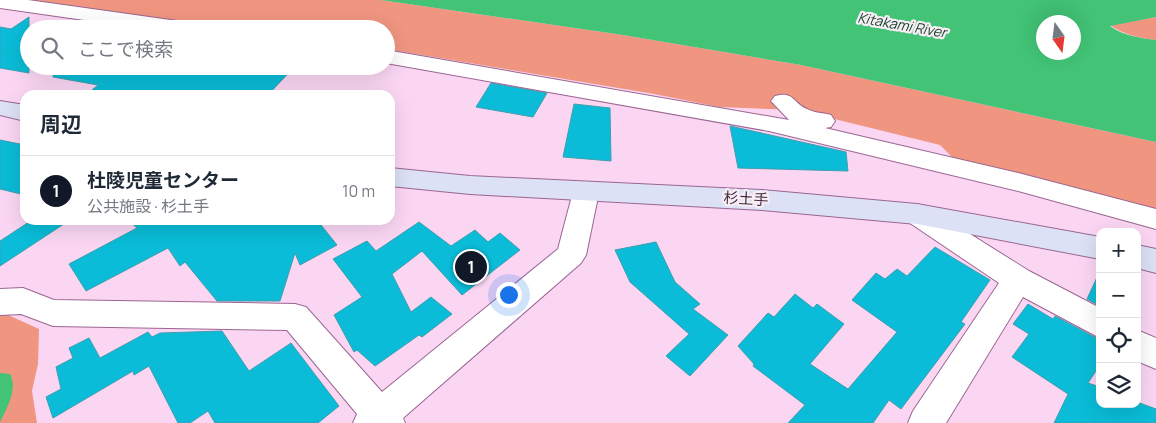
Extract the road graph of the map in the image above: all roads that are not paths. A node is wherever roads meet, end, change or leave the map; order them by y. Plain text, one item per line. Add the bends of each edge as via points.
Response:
1 (0, 2) edge
2 (128, 20) edge
3 (395, 58) edge
4 (782, 101) dead end
5 (0, 108) edge
6 (20, 112) edge
7 (944, 165) junction
8 (395, 178) edge
9 (586, 192) junction
10 (917, 214) junction
11 (1156, 220) edge
12 (1096, 247) edge
13 (1141, 257) edge
14 (1156, 261) edge
15 (1018, 280) junction
16 (0, 302) edge
17 (1096, 322) edge
18 (1141, 346) edge
19 (1156, 354) edge
20 (380, 420) edge
21 (926, 423) edge

1 - 2 street
3 - 7 street via 769,123
4 - 7 street via 798,115 928,148
5 - 6 street
7 - 11 street
8 - 9 street, 杉土手
9 - 10 street, 杉土手 via 762,200
9 - 20 street via 571,255
10 - 12 street, 杉土手
10 - 15 street
13 - 14 street
15 - 17 street
15 - 21 street
16 - 20 street via 23,301 53,312 294,317
18 - 19 street

